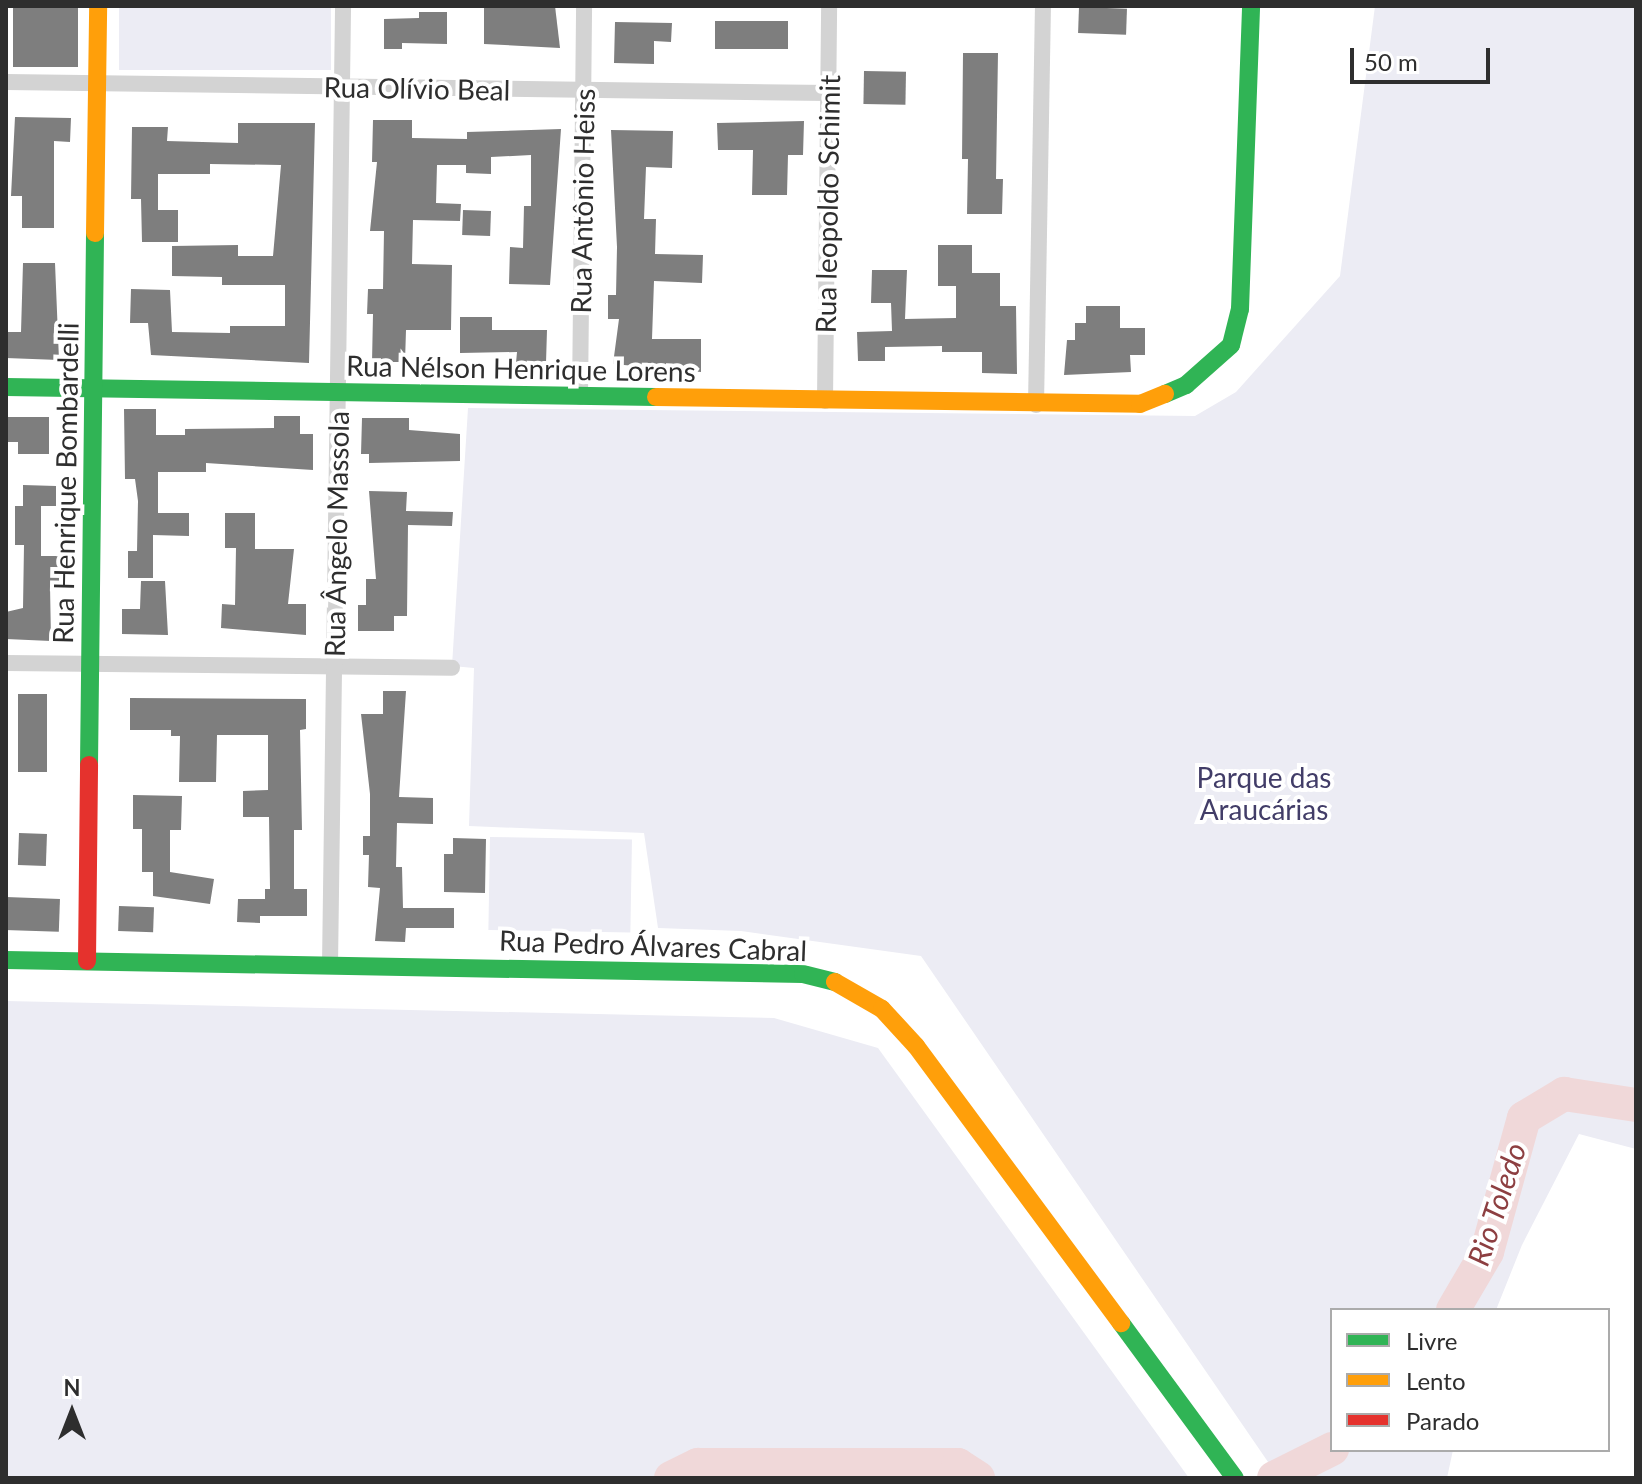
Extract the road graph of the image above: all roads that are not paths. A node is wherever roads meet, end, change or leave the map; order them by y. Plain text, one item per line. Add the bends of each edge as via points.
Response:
1 (98, 6) edge
2 (343, 6) edge
3 (584, 6) edge
4 (829, 6) edge
5 (1043, 6) edge
6 (1251, 6) edge
7 (6, 82) edge
8 (97, 84) junction
9 (342, 87) junction
10 (583, 89) junction
11 (829, 93) junction
12 (6, 387) edge
13 (94, 389) junction
14 (338, 393) junction
15 (580, 397) junction
16 (825, 401) junction
17 (1036, 405) junction
18 (6, 663) edge
19 (90, 664) junction
20 (334, 667) junction
21 (452, 668) dead end
22 (6, 960) edge
23 (87, 961) junction
24 (330, 965) junction
25 (1235, 1478) edge

1 - 8 street, Rua Henrique Bombardelli
2 - 9 street, Rua Ângelo Massola
3 - 10 street, Rua Antônio Heiss
4 - 11 street, Rua leopoldo Schimit
5 - 17 street
6 - 17 street, Rua Nélson Henrique Lorens via 1240,309 1231,345 1186,385 1151,401 1104,407
7 - 8 street, Rua Olívio Beal
8 - 9 street, Rua Olívio Beal
8 - 13 street, Rua Henrique Bombardelli
9 - 10 street, Rua Olívio Beal
9 - 14 street, Rua Ângelo Massola
10 - 11 street, Rua Olívio Beal
10 - 15 street, Rua Antônio Heiss
11 - 16 street, Rua leopoldo Schimit
12 - 13 street, Rua Nélson Henrique Lorens
13 - 14 street, Rua Nélson Henrique Lorens
13 - 19 street, Rua Henrique Bombardelli
14 - 15 street, Rua Nélson Henrique Lorens
14 - 20 street, Rua Ângelo Massola
15 - 16 street, Rua Nélson Henrique Lorens
16 - 17 street, Rua Nélson Henrique Lorens
18 - 19 street
19 - 20 street
19 - 23 street, Rua Henrique Bombardelli
20 - 21 street
20 - 24 street, Rua Ângelo Massola
22 - 23 street, Rua Pedro Álvares Cabral
23 - 24 street, Rua Pedro Álvares Cabral
24 - 25 street, Rua Pedro Álvares Cabral via 803,974 841,984 882,1009 916,1046

